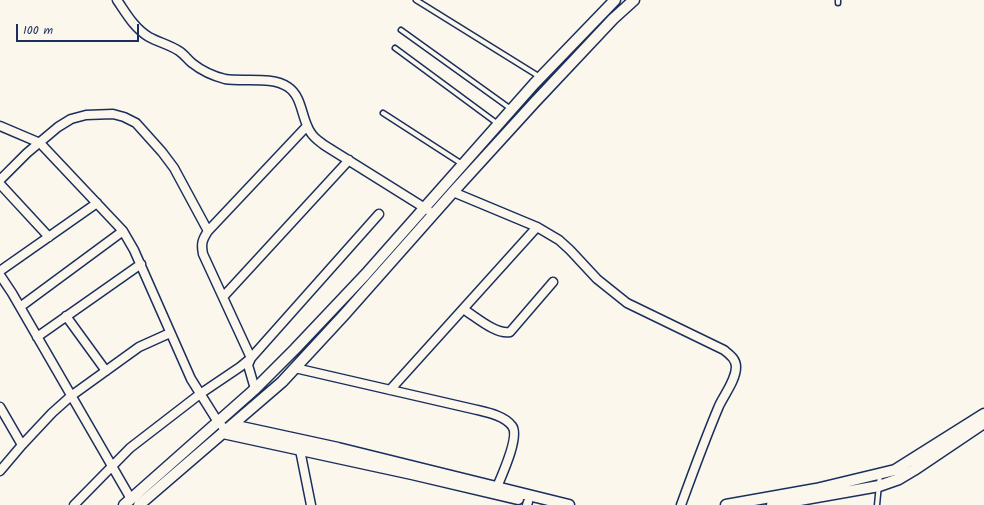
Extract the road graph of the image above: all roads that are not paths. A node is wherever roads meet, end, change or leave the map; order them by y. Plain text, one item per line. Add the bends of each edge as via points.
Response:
1 (117, 0) edge
2 (416, 0) edge
3 (616, 0) edge
4 (634, 0) edge
5 (401, 30) dead end
6 (395, 48) dead end
7 (540, 78) junction
8 (512, 109) junction
9 (383, 113) dead end
10 (498, 124) junction
11 (0, 126) edge
12 (307, 126) junction
13 (40, 143) junction
14 (349, 160) junction
15 (462, 164) junction
16 (0, 180) edge
17 (0, 184) edge
18 (452, 192) junction
19 (97, 203) junction
20 (425, 207) junction
21 (434, 213) junction
22 (379, 214) dead end
23 (537, 227) junction
24 (208, 231) junction
25 (123, 232) junction
26 (49, 237) junction
27 (141, 264) junction
28 (0, 276) edge
29 (553, 282) dead end
30 (223, 297) junction
31 (20, 307) junction
32 (463, 309) junction
33 (66, 316) junction
34 (170, 333) junction
35 (36, 337) junction
36 (251, 358) junction
37 (295, 368) junction
38 (106, 371) junction
39 (255, 389) junction
40 (390, 390) junction
41 (200, 394) junction
42 (71, 396) junction
43 (0, 407) edge
44 (984, 414) edge
45 (218, 422) junction
46 (984, 423) edge
47 (227, 429) junction
48 (22, 445) junction
49 (301, 445) junction
50 (112, 466) junction
51 (0, 471) edge
52 (880, 474) junction
53 (879, 486) junction
54 (497, 487) junction
55 (127, 502) edge
56 (527, 503) edge
57 (74, 505) edge
58 (139, 505) edge
59 (310, 505) edge
60 (542, 505) edge
61 (570, 505) edge
62 (681, 505) edge
63 (726, 505) edge
64 (772, 505) edge
65 (877, 505) edge

1 - 12 street via 142,32 179,51 207,73 225,79 287,86 297,98
2 - 7 lane
3 - 7 street
4 - 18 street via 575,59
5 - 8 lane
6 - 10 lane
7 - 8 street
8 - 10 street
9 - 15 lane
10 - 15 street
11 - 13 street
12 - 14 street via 315,138
12 - 24 street
13 - 16 street via 18,160
13 - 19 street
13 - 24 street via 71,119 86,115 113,114 136,123 174,168
14 - 20 street
14 - 30 street
15 - 20 street
17 - 26 street
18 - 21 street
18 - 23 street
19 - 25 street
19 - 26 street
20 - 21 street
20 - 39 street via 295,350
21 - 37 street
22 - 36 street
23 - 32 street
23 - 62 street via 559,240 597,279 627,303 724,350 735,362 735,376 710,427
24 - 30 street via 202,239 203,254
25 - 27 street
25 - 31 street
26 - 28 street
27 - 33 street
27 - 34 street
28 - 31 street
29 - 32 street via 510,332 498,331
30 - 36 street
31 - 35 street
32 - 40 street
33 - 35 street
33 - 38 street
34 - 38 street via 139,347
34 - 41 street
35 - 42 street
36 - 39 street via 248,365
36 - 41 street
37 - 40 street
37 - 47 street via 263,400
38 - 42 street
39 - 45 street
40 - 54 street via 473,408 507,421 512,426 515,436
41 - 45 street
41 - 50 street via 130,448
42 - 48 street
42 - 50 street
43 - 48 street
44 - 52 street via 895,470
45 - 47 street
45 - 55 street
46 - 53 street via 914,470
47 - 49 street
47 - 58 street
48 - 51 street
49 - 54 street via 338,448
49 - 56 street
49 - 59 street
50 - 55 street
50 - 57 street
52 - 53 lane
52 - 63 street via 816,489
53 - 64 street
53 - 65 lane
54 - 61 street
56 - 60 street

